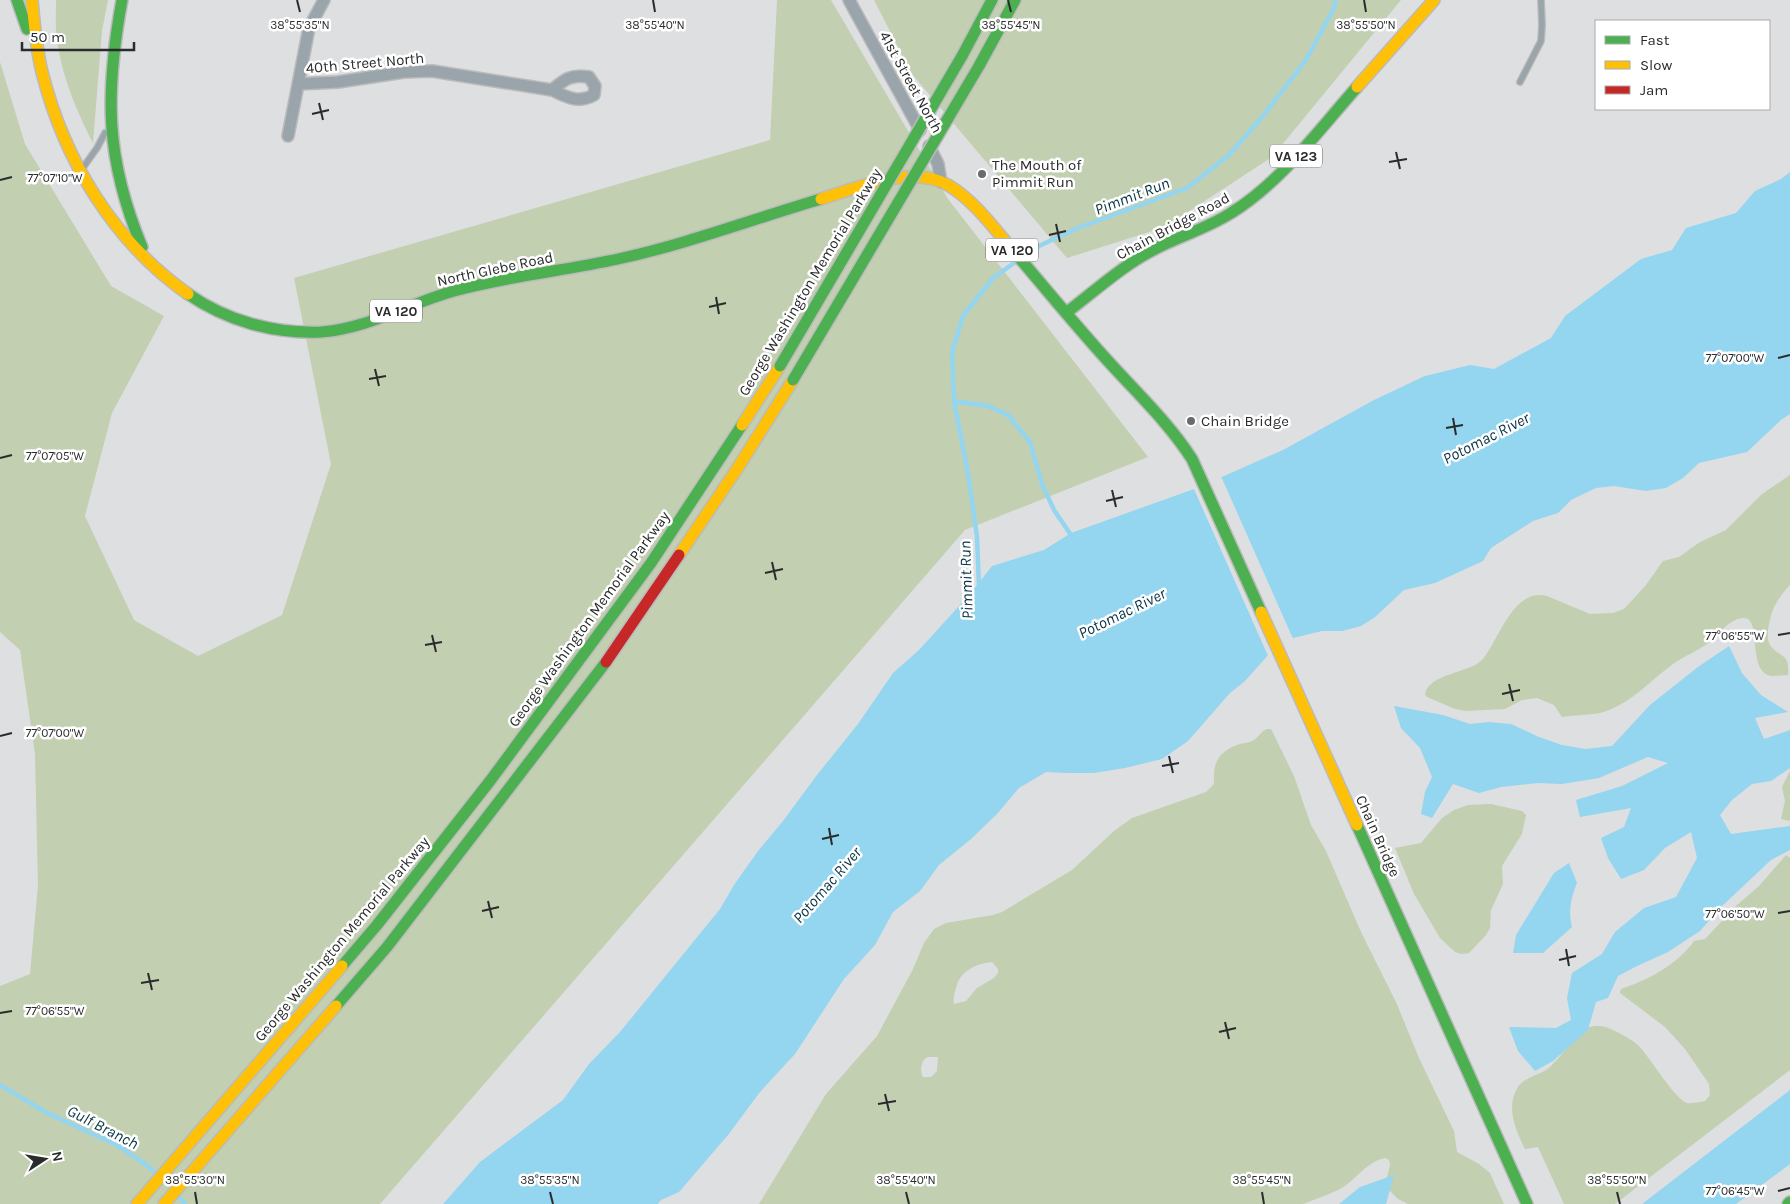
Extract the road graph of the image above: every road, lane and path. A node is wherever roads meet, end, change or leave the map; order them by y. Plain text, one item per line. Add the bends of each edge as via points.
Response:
1 (17, 0) edge
2 (32, 0) edge
3 (122, 0) edge
4 (324, 0) edge
5 (849, 0) edge
6 (992, 0) edge
7 (1015, 0) edge
8 (1434, 0) edge
9 (1541, 0) edge
10 (41, 70) junction
11 (1520, 82) dead end
12 (298, 84) junction
13 (552, 90) dead end
14 (110, 116) junction
15 (288, 136) dead end
16 (79, 172) junction
17 (941, 182) junction
18 (146, 258) junction
19 (1066, 313) junction
20 (137, 1204) edge
21 (164, 1204) edge
22 (1526, 1204) edge

1 - 10 main road
2 - 10 main road, North Glebe Road / VA 120
3 - 14 main road
4 - 12 street, 40th Street North via 309,28
5 - 17 street, 41st Street North via 936,160
6 - 20 main road, George Washington Memorial Parkway, bridge via 780,366 651,563 490,781 377,925
7 - 21 main road, bridge via 793,380 612,654 387,947
8 - 19 main road, Chain Bridge Road / VA 123 via 1261,191 1230,214 1134,262
9 - 11 lane via 1541,41
10 - 16 main road, North Glebe Road / VA 120 via 57,123
12 - 13 street, 40th Street North via 432,71
12 - 15 street
14 - 16 lane via 100,143
14 - 18 main road via 117,172
16 - 18 main road, North Glebe Road / VA 120 via 109,216
17 - 18 main road, North Glebe Road / VA 120 via 916,177 896,178 648,252 479,285 430,298 356,327 323,332 264,326 222,314 182,290
17 - 19 main road, North Glebe Road / VA 120 via 974,207
19 - 22 main road, Chain Bridge via 1167,424 1203,479

